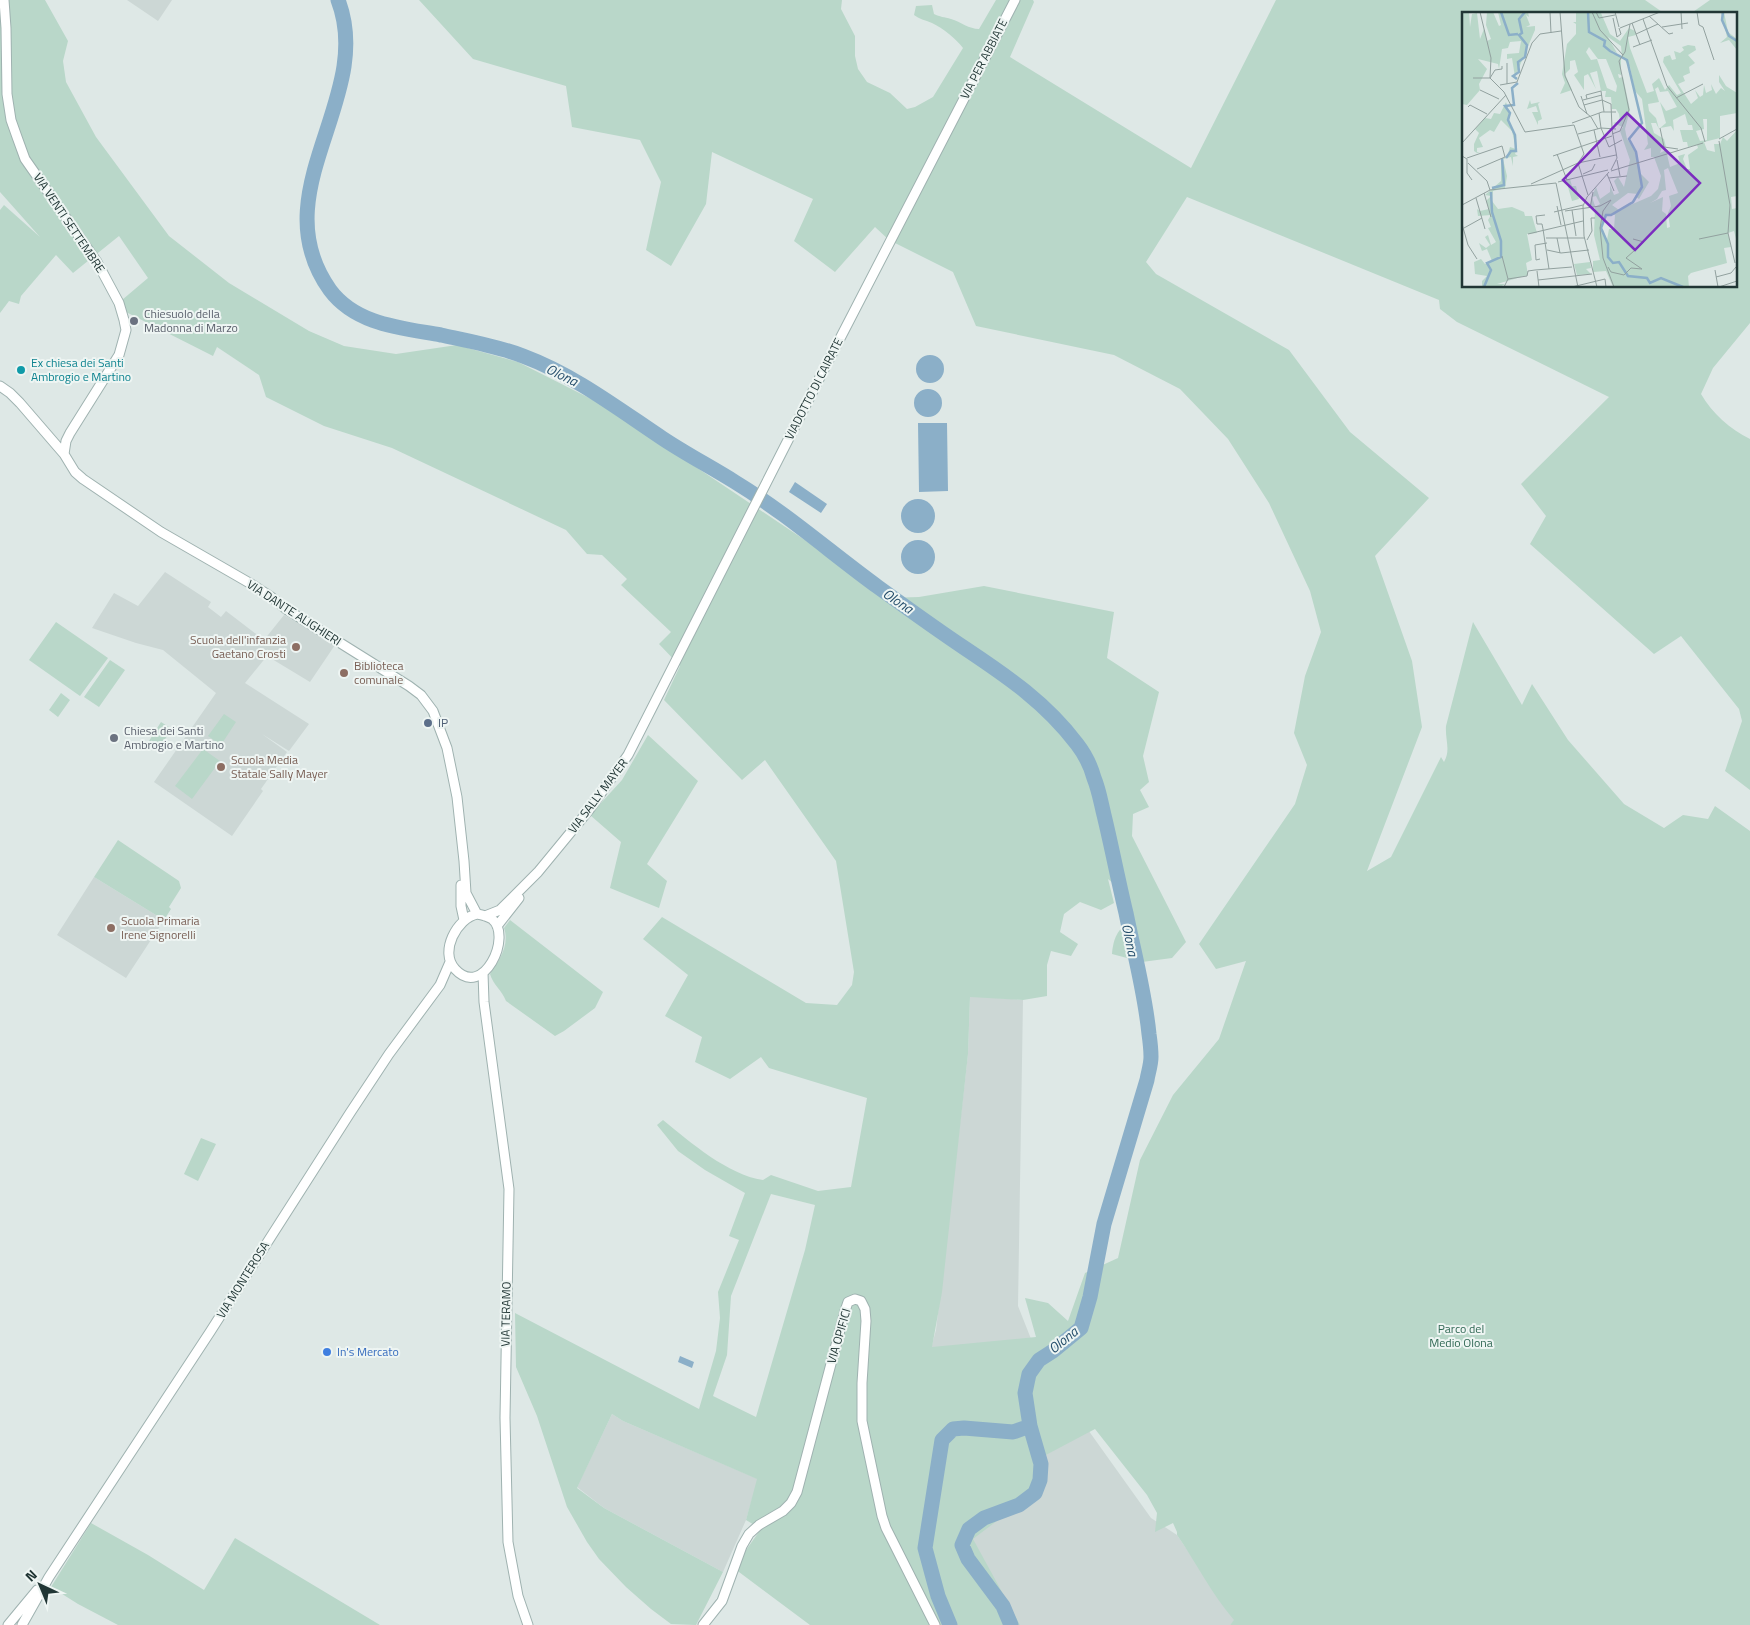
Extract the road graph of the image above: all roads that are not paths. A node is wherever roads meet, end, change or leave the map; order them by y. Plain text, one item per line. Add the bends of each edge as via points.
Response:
1 (4, 0) edge
2 (1015, 0) edge
3 (953, 119) joint
4 (0, 386) edge
5 (70, 433) junction
6 (49, 437) junction
7 (64, 454) junction
8 (677, 661) joint
9 (465, 870) junction
10 (538, 872) junction
11 (481, 915) junction
12 (464, 920) junction
13 (497, 926) junction
14 (450, 962) junction
15 (459, 973) junction
16 (483, 973) junction
17 (470, 978) junction
18 (440, 985) junction
19 (484, 1002) junction
20 (49, 1577) junction
21 (8, 1625) edge
22 (22, 1625) edge
23 (528, 1625) edge
24 (703, 1625) edge
25 (935, 1625) edge

1 - 5 street, VIA VENTI SETTEMBRE via 7,94 11,120 25,159 97,262 119,302 126,330 119,354
2 - 3 street, VIA PER ABBIATE
3 - 8 street, VIADOTTO DI CAIRATE
4 - 6 street, VIA DANTE ALIGHIERI
5 - 6 street
5 - 7 street, VIA VENTI SETTEMBRE
6 - 7 street, VIA DANTE ALIGHIERI
7 - 9 street, VIA DANTE ALIGHIERI via 75,472 97,490 161,532 254,585 286,610 421,695 437,718 451,765
8 - 10 street, VIA SALLY MAYER via 616,774
9 - 11 street, VIA DANTE ALIGHIERI via 466,894
9 - 12 street, VIA DANTE ALIGHIERI via 461,886
10 - 11 street, VIA SALLY MAYER via 500,910
10 - 13 street, VIA SALLY MAYER
11 - 12 street via 470,915
11 - 13 street
12 - 14 street via 453,936
13 - 16 street via 496,950 491,964
14 - 15 street
14 - 18 street, VIA MONTEROSA
15 - 17 street
15 - 18 street, VIA MONTEROSA
16 - 17 street
16 - 19 street, VIA TERAMO
17 - 19 street, VIA TERAMO
18 - 20 street, VIA MONTEROSA via 350,1113
19 - 23 street, VIA TERAMO via 509,1189 505,1409 508,1542 518,1596
20 - 21 street, VIA MONTEROSA
20 - 22 street, VIA MONTEROSA
24 - 25 street, VIA OPIFICI via 722,1601 742,1546 750,1534 783,1511 797,1492 845,1311 848,1302 855,1299 861,1301 865,1309 862,1421 882,1516

